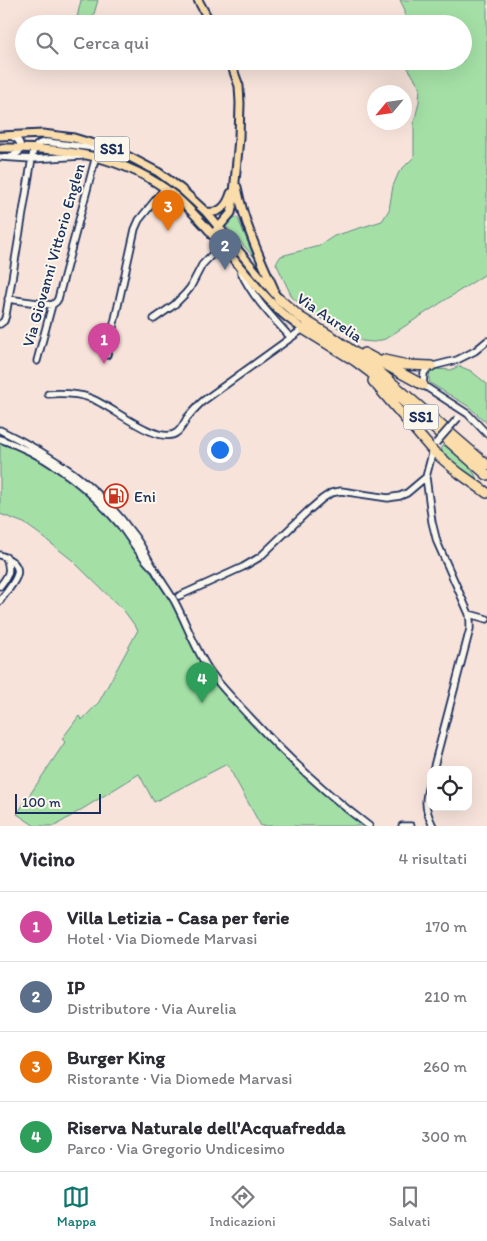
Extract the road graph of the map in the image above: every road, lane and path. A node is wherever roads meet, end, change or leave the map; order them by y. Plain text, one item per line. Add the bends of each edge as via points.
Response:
1 (198, 0) edge
2 (206, 15) edge
3 (233, 70) edge
4 (0, 136) edge
5 (9, 136) junction
6 (0, 148) edge
7 (21, 148) junction
8 (34, 148) junction
9 (111, 149) junction
10 (93, 156) junction
11 (0, 157) edge
12 (10, 157) junction
13 (32, 159) junction
14 (236, 178) junction
15 (165, 188) junction
16 (206, 212) junction
17 (231, 213) junction
18 (219, 227) junction
19 (212, 235) junction
20 (251, 236) junction
21 (221, 245) junction
22 (238, 265) junction
23 (8, 299) junction
24 (279, 299) junction
25 (52, 305) junction
26 (154, 319) dead end
27 (0, 324) edge
28 (303, 329) junction
29 (290, 338) junction
30 (334, 338) junction
31 (487, 341) edge
32 (108, 355) dead end
33 (369, 356) junction
34 (36, 361) dead end
35 (355, 361) junction
36 (430, 366) junction
37 (423, 385) junction
38 (48, 394) dead end
39 (465, 412) junction
40 (0, 430) edge
41 (487, 434) edge
42 (0, 439) edge
43 (435, 447) junction
44 (487, 465) edge
45 (487, 474) edge
46 (426, 477) junction
47 (487, 493) edge
48 (3, 556) edge
49 (153, 568) junction
50 (0, 586) edge
51 (179, 596) dead end
52 (0, 601) edge
53 (468, 614) junction
54 (487, 619) edge
55 (434, 766) edge
56 (427, 794) edge
57 (369, 826) edge
58 (402, 826) edge
59 (411, 826) edge
60 (433, 826) edge

1 - 2 main road
3 - 14 main road via 240,97
4 - 5 main road, Via Aurelia / SS1
5 - 7 street via 18,140
5 - 9 main road, Via Aurelia / SS1 via 57,135
6 - 7 main road, Via Aurelia / SS1
7 - 8 main road, Via Aurelia / SS1
7 - 12 street
8 - 9 street via 46,142
8 - 10 main road, Via Aurelia / SS1
8 - 13 street
9 - 16 main road, Via Aurelia / SS1 via 164,175
10 - 13 street, Via Aurelia
10 - 15 main road, Via Aurelia / SS1 via 129,167
10 - 25 street, Via Giovanni Vittorio Englen via 58,299
11 - 12 street, Via Aurelia
12 - 13 street, Via Aurelia
13 - 23 street
14 - 16 main road via 225,207 220,211
14 - 17 main road
14 - 20 main road
15 - 19 main road, Via Aurelia / SS1
15 - 32 street via 135,229
16 - 18 main road, Via Aurelia / SS1
17 - 18 main road
17 - 20 main road via 239,216
18 - 19 main road
18 - 24 main road, Via Aurelia / SS1
19 - 21 main road, Via Aurelia / SS1
20 - 24 main road
21 - 22 main road, Via Aurelia / SS1
21 - 26 street via 202,265 185,294
22 - 28 main road, Via Aurelia / SS1 via 281,312
22 - 29 street, Via Aurelia via 257,299
23 - 25 street
23 - 27 street via 6,317
24 - 30 highway, Via Aurelia / SS1 via 300,318
25 - 34 street, Via Giovanni Vittorio Englen
28 - 29 street
28 - 35 highway, Via Aurelia / SS1
29 - 38 street via 203,401 171,435 150,432 88,397 69,393
30 - 33 highway
30 - 44 highway, Via Aurelia / SS1 via 368,362
31 - 36 street via 457,360
33 - 36 highway
33 - 37 highway
35 - 43 highway
35 - 45 highway, Via Aurelia / SS1
36 - 37 street via 425,371
37 - 39 street
39 - 41 street
39 - 43 street, bridge
40 - 49 street via 49,456 96,492 132,532
42 - 49 street via 46,460 84,488 112,516
43 - 46 street
43 - 47 highway
46 - 51 street via 407,493 392,498 341,491 331,493 260,557
46 - 53 street via 437,542
48 - 50 street via 9,571
48 - 52 street via 16,564 18,572
49 - 57 street via 175,602 204,662 218,681 280,750
53 - 54 street
53 - 55 street via 470,629
56 - 60 street via 425,802
58 - 59 street

